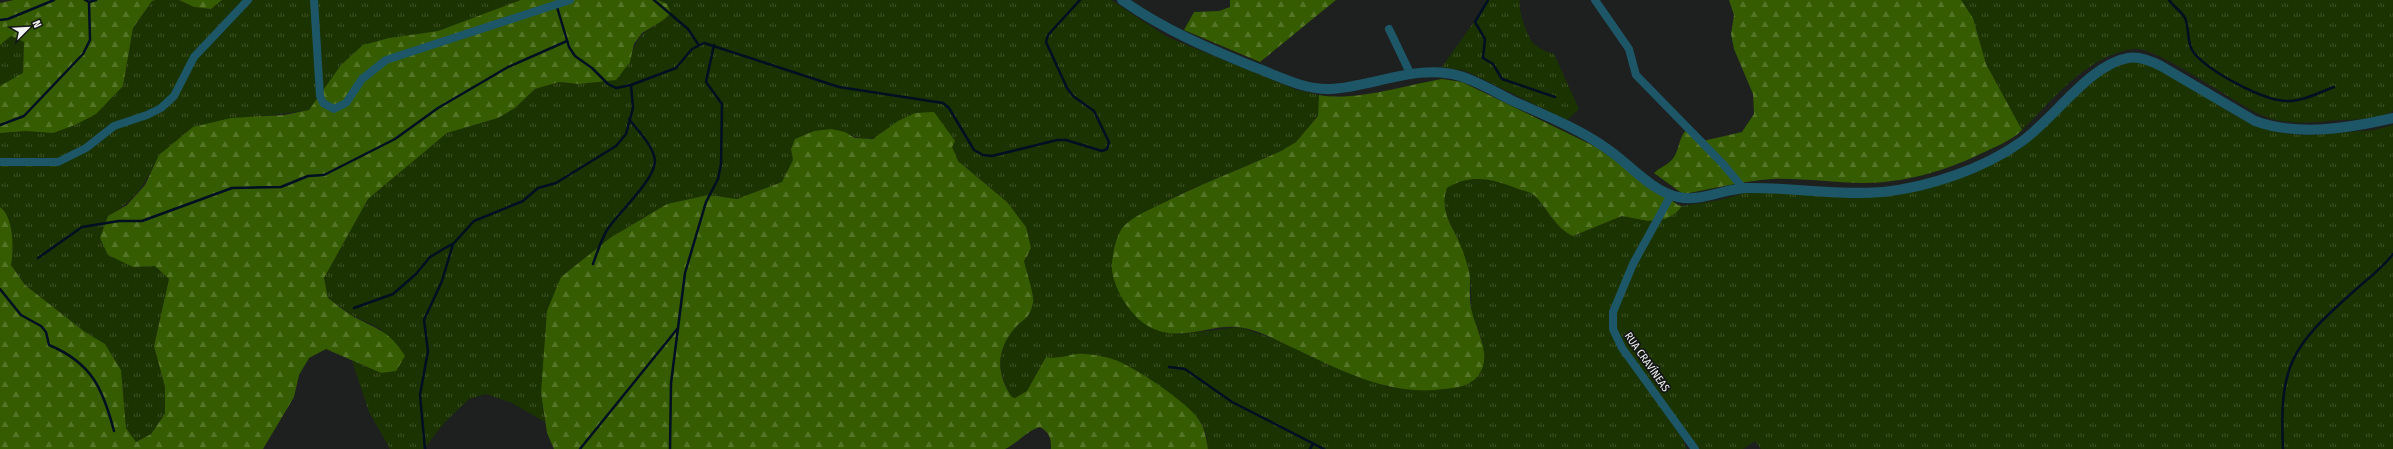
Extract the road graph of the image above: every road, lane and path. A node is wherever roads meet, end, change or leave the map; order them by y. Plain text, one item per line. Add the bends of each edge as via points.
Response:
1 (248, 0) edge
2 (314, 0) edge
3 (570, 0) edge
4 (1122, 0) edge
5 (1595, 0) edge
6 (1389, 29) dead end
7 (1411, 75) junction
8 (2393, 118) edge
9 (0, 162) edge
10 (1743, 188) junction
11 (1671, 195) junction
12 (1695, 449) edge

1 - 9 street via 194,57 174,96 161,108 114,126 86,148 58,162
2 - 3 street via 320,96 323,103 334,110 346,103 362,79 386,60
4 - 7 street via 1170,31 1191,41 1305,86 1342,88
5 - 10 street via 1629,49 1636,75
6 - 7 street
7 - 11 street via 1443,73 1478,84 1593,139 1652,184
8 - 10 street via 2320,129 2270,127 2255,121 2161,66 2128,58 2090,78 2023,141 1976,166 1933,181 1882,192
10 - 11 street via 1693,197
11 - 12 street, RUA CRAVÍNEAS via 1634,264 1613,312 1612,321 1615,337 1622,348

